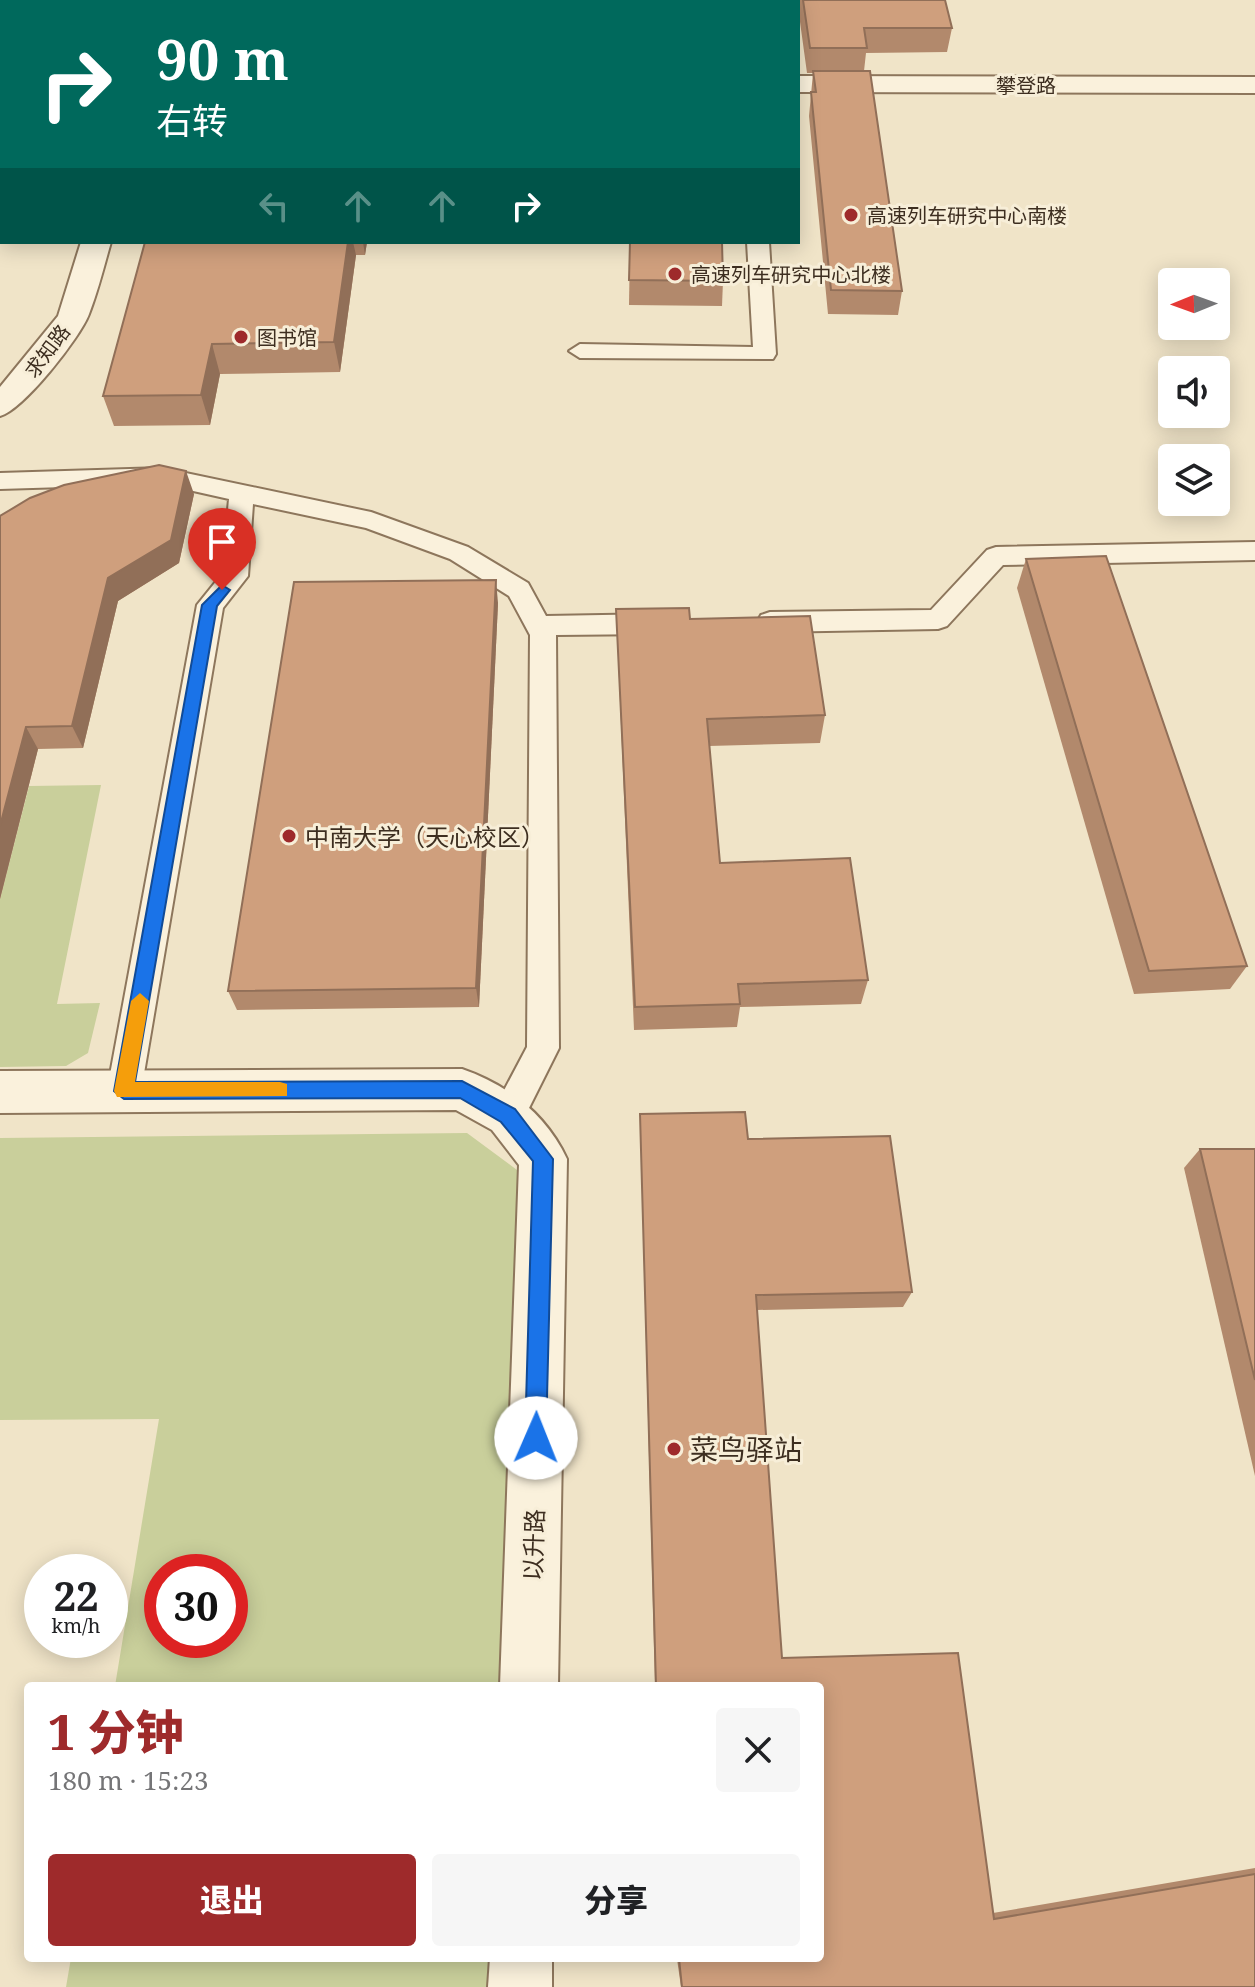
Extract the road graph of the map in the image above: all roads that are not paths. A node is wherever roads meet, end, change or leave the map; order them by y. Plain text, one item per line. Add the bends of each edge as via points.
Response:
1 (800, 84) edge
2 (1255, 85) edge
3 (95, 244) edge
4 (758, 244) edge
5 (580, 351) dead end
6 (0, 406) edge
7 (0, 481) edge
8 (242, 491) junction
9 (1255, 551) edge
10 (692, 623) edge
11 (738, 623) edge
12 (539, 626) junction
13 (124, 1091) junction
14 (0, 1092) edge
15 (508, 1115) junction
16 (529, 1682) edge
17 (521, 1962) edge
18 (520, 1987) edge

1 - 2 street, 攀登路
3 - 6 street, 求知路 via 73,317
4 - 5 lane via 765,354
7 - 8 lane via 162,476
8 - 12 lane via 371,521 459,553 519,590
8 - 13 lane via 235,576 210,605
9 - 11 lane via 996,556 938,619
10 - 12 lane
12 - 15 lane via 543,1048
13 - 14 street, 以升路
13 - 15 street, 以升路 via 462,1089
15 - 16 street, 以升路 via 543,1159
17 - 18 street

